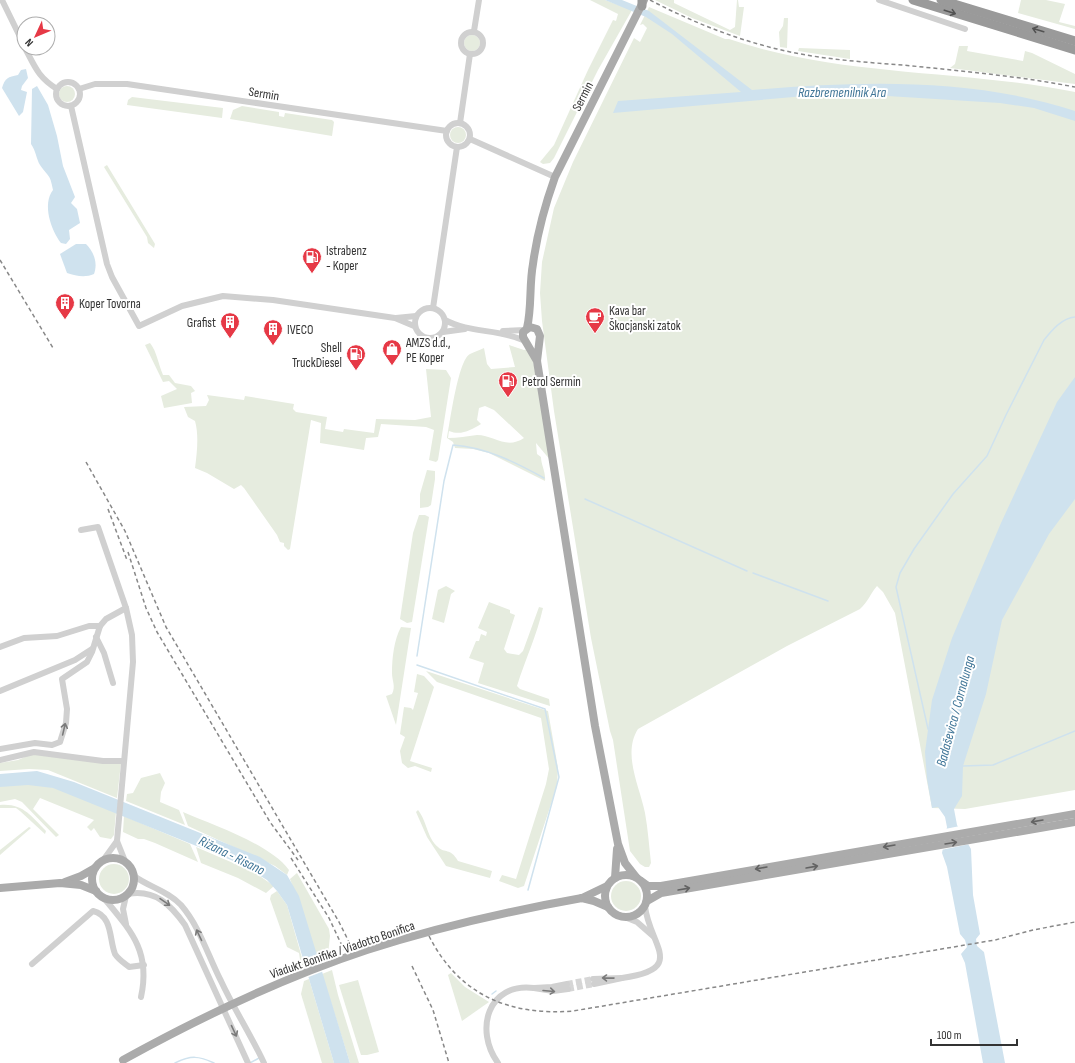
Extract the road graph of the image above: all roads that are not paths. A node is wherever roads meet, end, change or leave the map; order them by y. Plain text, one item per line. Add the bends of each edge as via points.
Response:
1 (2, 0) edge
2 (479, 0) edge
3 (879, 0) edge
4 (913, 0) edge
5 (941, 0) edge
6 (642, 2) edge
7 (16, 29) edge
8 (965, 29) dead end
9 (474, 31) junction
10 (1075, 41) edge
11 (1075, 50) edge
12 (470, 54) junction
13 (30, 56) edge
14 (57, 89) junction
15 (79, 89) junction
16 (71, 106) junction
17 (460, 123) junction
18 (446, 131) junction
19 (470, 140) junction
20 (457, 147) junction
21 (555, 177) junction
22 (532, 302) junction
23 (433, 308) junction
24 (416, 316) junction
25 (395, 318) junction
26 (445, 320) junction
27 (414, 326) junction
28 (469, 329) junction
29 (526, 329) junction
30 (537, 329) junction
31 (443, 332) junction
32 (492, 332) junction
33 (539, 341) junction
34 (526, 342) junction
35 (538, 361) junction
36 (82, 530) dead end
37 (126, 608) junction
38 (100, 626) junction
39 (97, 644) junction
40 (0, 648) edge
41 (113, 683) dead end
42 (0, 691) edge
43 (0, 749) edge
44 (0, 760) edge
45 (124, 761) junction
46 (1075, 814) edge
47 (1075, 822) edge
48 (971, 836) junction
49 (117, 839) junction
50 (928, 843) junction
51 (618, 844) junction
52 (104, 859) junction
53 (125, 861) junction
54 (95, 868) junction
55 (134, 876) junction
56 (615, 878) junction
57 (638, 879) junction
58 (60, 883) junction
59 (607, 886) junction
60 (0, 888) edge
61 (96, 891) junction
62 (127, 895) junction
63 (103, 897) junction
64 (582, 898) junction
65 (646, 903) junction
66 (608, 907) junction
67 (627, 918) junction
68 (126, 926) junction
69 (655, 939) junction
70 (32, 964) dead end
71 (144, 965) junction
72 (593, 982) tunnel mouth
73 (568, 987) tunnel mouth
74 (141, 997) dead end
75 (121, 1062) edge
76 (248, 1063) edge
77 (264, 1063) edge
78 (498, 1063) edge

1 - 7 street
2 - 9 street
3 - 8 street
4 -> 11 highway
10 -> 5 highway
6 - 21 main road, Sermin
9 - 12 street via 481,36 483,45 478,52
9 - 12 street via 464,34 461,41 462,48
12 - 17 street
13 - 14 street via 44,81
14 - 15 street via 61,84 70,82
14 - 16 street via 57,101 64,106
15 - 16 street via 78,101
15 - 18 street, Sermin via 95,84 127,84
16 - 25 street via 107,264 139,326 182,306 222,296 273,300
17 - 18 street via 450,126
17 - 19 street via 469,129
18 - 20 street via 448,142
19 - 20 street
19 - 21 street
20 - 23 street
21 - 22 main road, Sermin via 544,208 532,265
22 - 29 main road, Sermin
22 - 30 main road, Sermin
23 - 24 street via 423,309
23 - 26 street via 441,312
24 - 25 street
24 - 27 street
25 - 27 street
26 - 28 street
26 - 31 street
27 - 31 street via 420,335 426,338 433,338
28 - 31 street
28 - 32 street
29 - 30 main road
29 - 32 street
29 - 34 main road
30 - 33 main road
32 - 34 street
33 - 34 main road via 534,345
33 - 35 main road
34 - 35 main road
35 - 51 main road via 595,726
36 - 37 street via 98,527
37 - 38 street via 106,619
37 - 45 street via 132,635 132,662
38 - 39 street
38 - 40 street via 89,626 70,634 24,638
39 - 41 street
39 - 42 street via 75,660
43 -> 39 street via 35,743 52,745 60,742 67,709 62,679 87,662
44 - 45 street via 34,752 103,761
45 - 49 street
46 -> 48 main road
47 - 48 main road
48 - 50 main road
49 - 52 street
49 - 53 street
50 -> 57 main road via 654,887
65 -> 50 main road via 661,893
51 - 56 main road
51 - 57 main road via 625,863
52 - 53 main road via 112,857
52 - 54 main road
53 - 55 main road via 132,868
54 - 58 main road
54 - 61 main road via 92,880
55 - 62 main road via 134,884
77 -> 55 street via 190,917 180,904 167,894
56 - 57 main road via 625,875
56 - 59 main road
57 - 65 main road via 647,890
58 - 60 main road
58 - 61 main road via 81,885
59 - 64 main road
59 - 66 main road via 605,897
61 - 63 main road
62 - 63 main road via 112,900
62 - 68 street via 123,909
62 -> 76 street via 142,892 156,896 168,903 186,925
63 - 68 street
64 - 66 main road
64 - 75 main road, Viadukt Bonifika / Viadotto Bonifica, bridge via 468,921 345,958 240,1000
65 - 67 main road via 640,913
65 - 69 street via 647,918
66 - 67 main road via 614,914
67 - 69 street via 637,922
68 - 71 street via 140,948
69 - 72 street via 661,955 655,968 641,975
70 - 71 street via 93,911 105,920 111,930 118,958 129,967
71 - 74 street
73 - 78 street via 522,987 511,989 498,998 487,1022 486,1036 490,1050

